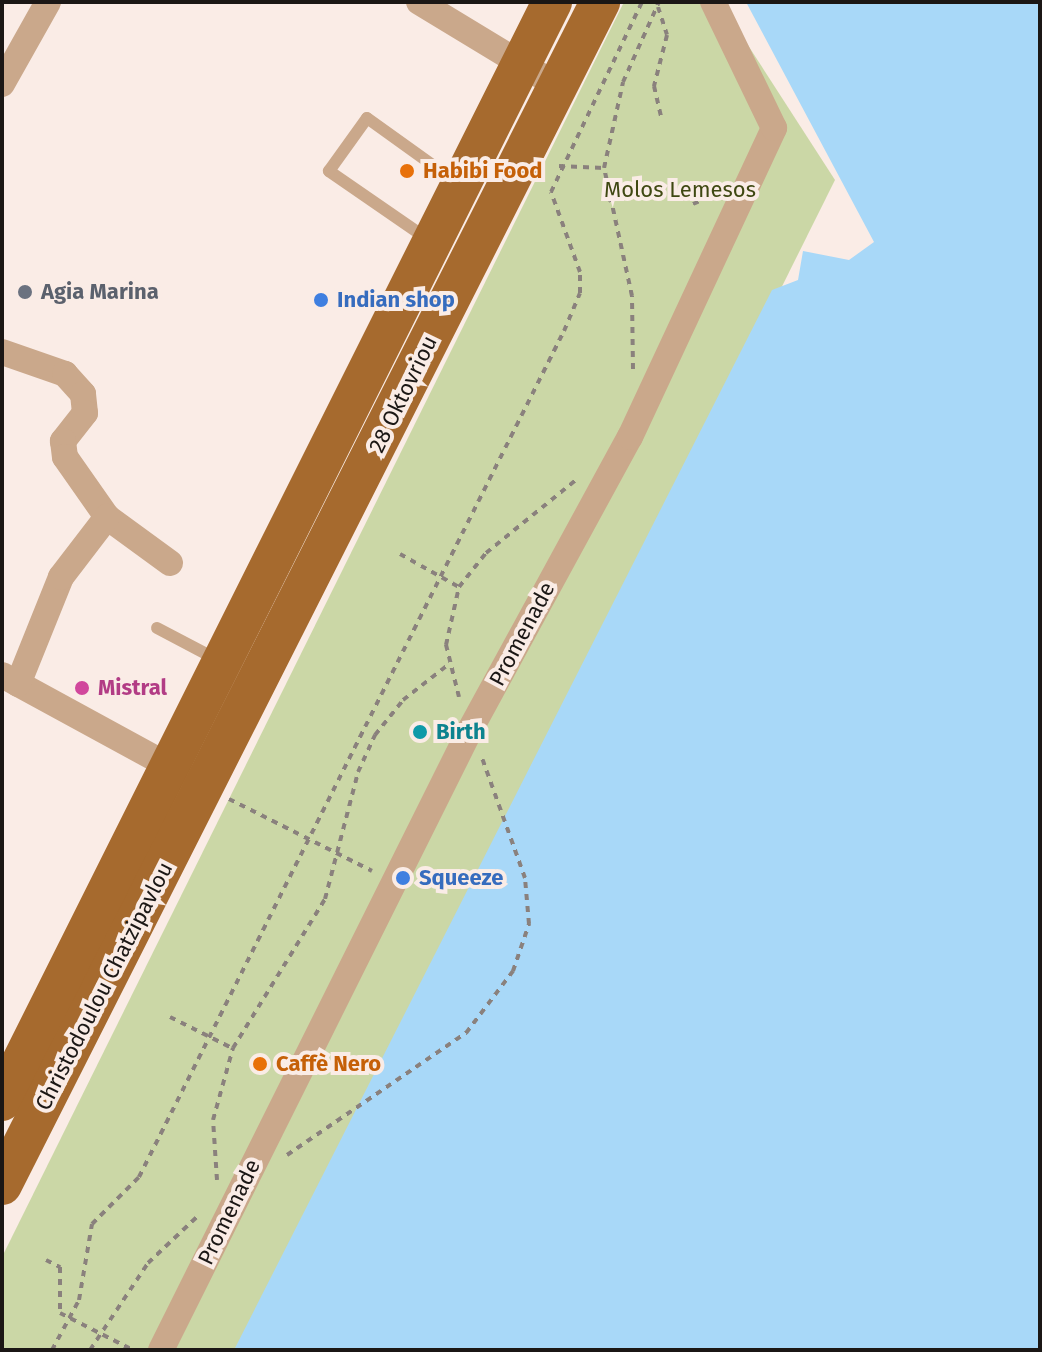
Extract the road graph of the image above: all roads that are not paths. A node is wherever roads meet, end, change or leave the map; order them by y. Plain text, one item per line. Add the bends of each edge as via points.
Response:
1 (48, 2) edge
2 (419, 2) edge
3 (552, 2) edge
4 (600, 2) edge
5 (713, 2) edge
6 (521, 63) junction
7 (2, 84) edge
8 (556, 85) junction
9 (459, 184) junction
10 (428, 239) junction
11 (2, 352) edge
12 (107, 517) junction
13 (170, 563) dead end
14 (157, 628) dead end
15 (221, 662) junction
16 (10, 679) edge
17 (169, 766) junction
18 (206, 787) junction
19 (2, 1101) edge
20 (2, 1185) edge
21 (161, 1350) edge

1 - 7 street
2 - 6 street
3 - 6 main road, 28 Oktovriou
4 - 8 main road, 28 Oktovriou
5 - 21 street, Promenade via 774,128 630,437 470,730 232,1191
6 - 8 street
6 - 9 main road, 28 Oktovriou
8 - 18 main road, 28 Oktovriou
9 - 10 main road, 28 Oktovriou
9 - 10 lane via 367,118 329,171
10 - 15 main road, 28 Oktovriou
11 - 12 street via 65,374 83,394 85,413 63,441 65,457
12 - 13 street
12 - 16 street via 61,577
14 - 15 lane
15 - 17 main road, 28 Oktovriou
16 - 17 street
17 - 18 street
17 - 19 main road, Christodoulou Chatzipavlou
18 - 20 main road, Christodoulou Chatzipavlou

